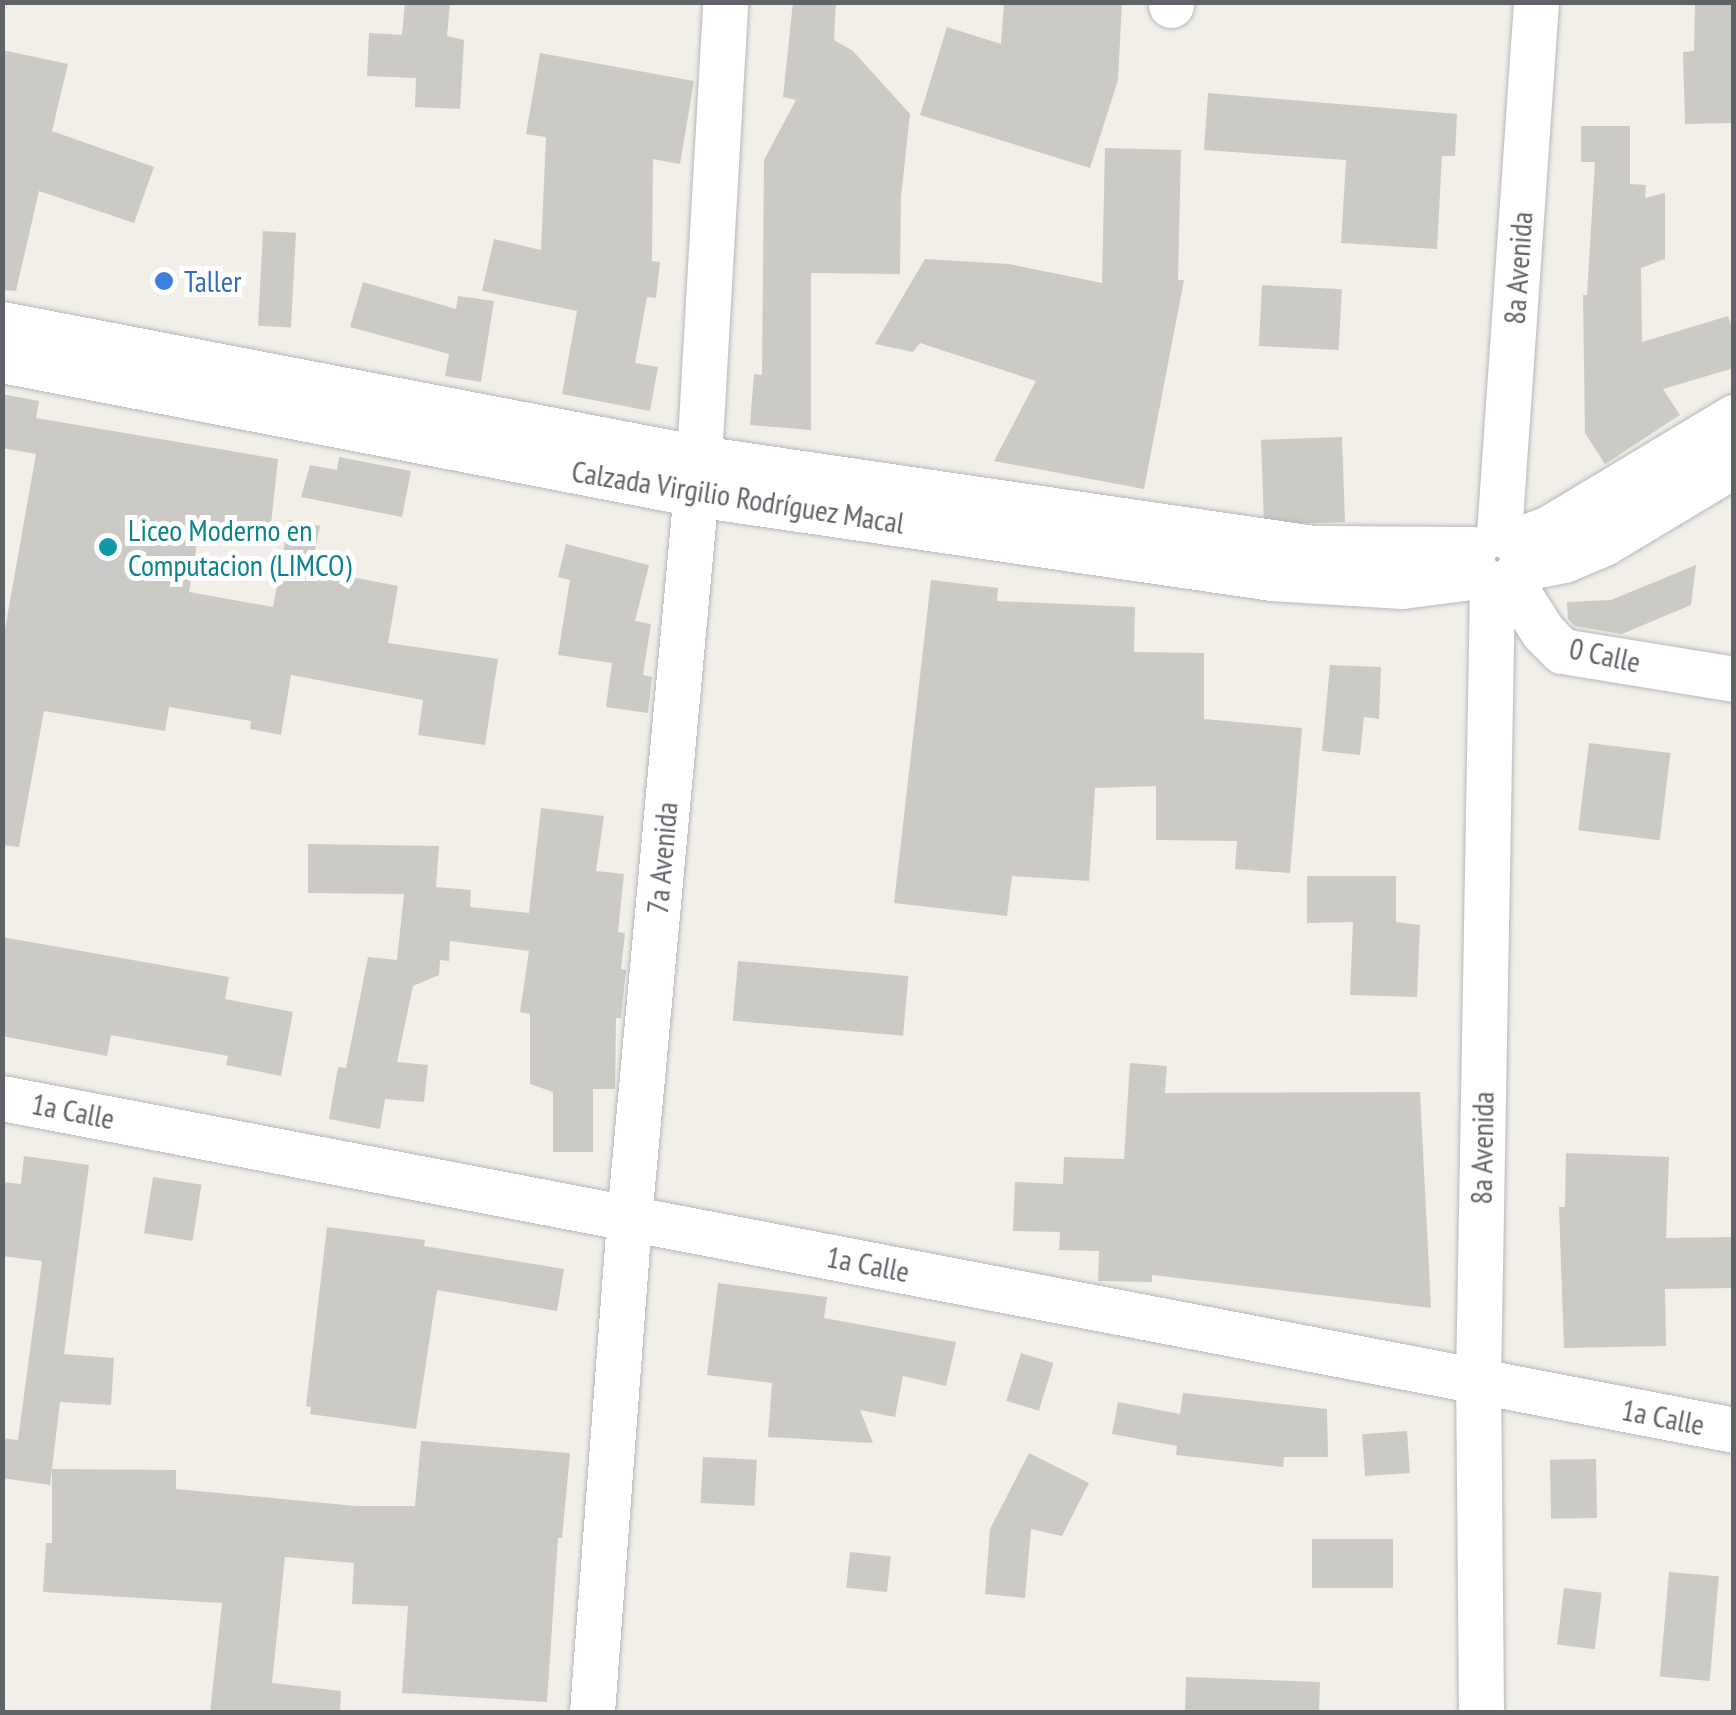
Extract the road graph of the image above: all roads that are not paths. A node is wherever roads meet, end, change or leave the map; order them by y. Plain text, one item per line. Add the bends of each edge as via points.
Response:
1 (724, 2) edge
2 (1536, 2) edge
3 (2, 324) edge
4 (2, 360) edge
5 (1734, 417) edge
6 (1734, 465) edge
7 (697, 476) junction
8 (1498, 562) junction
9 (1734, 679) edge
10 (2, 1098) edge
11 (629, 1218) junction
12 (1478, 1381) junction
13 (1734, 1430) edge
14 (592, 1712) edge
15 (1480, 1712) edge

1 - 7 street, 7a Avenida
2 - 8 street, 8a Avenida
3 - 7 street, Calzada Virgilio Rodríguez Macal
4 - 7 street, Calzada Virgilio Rodríguez Macal
5 - 8 street, Calzada Virgilio Rodríguez Macal
6 - 8 street, Calzada Virgilio Rodríguez Macal via 1564,560
7 - 8 street, Calzada Virgilio Rodríguez Macal via 1289,580 1402,586
7 - 11 street, 7a Avenida
8 - 9 street, 0 Calle via 1562,650
8 - 12 street, 8a Avenida
10 - 11 street, 1a Calle
11 - 12 street, 1a Calle
11 - 14 street, 7a Avenida
12 - 13 street, 1a Calle
12 - 15 street, 8a Avenida

